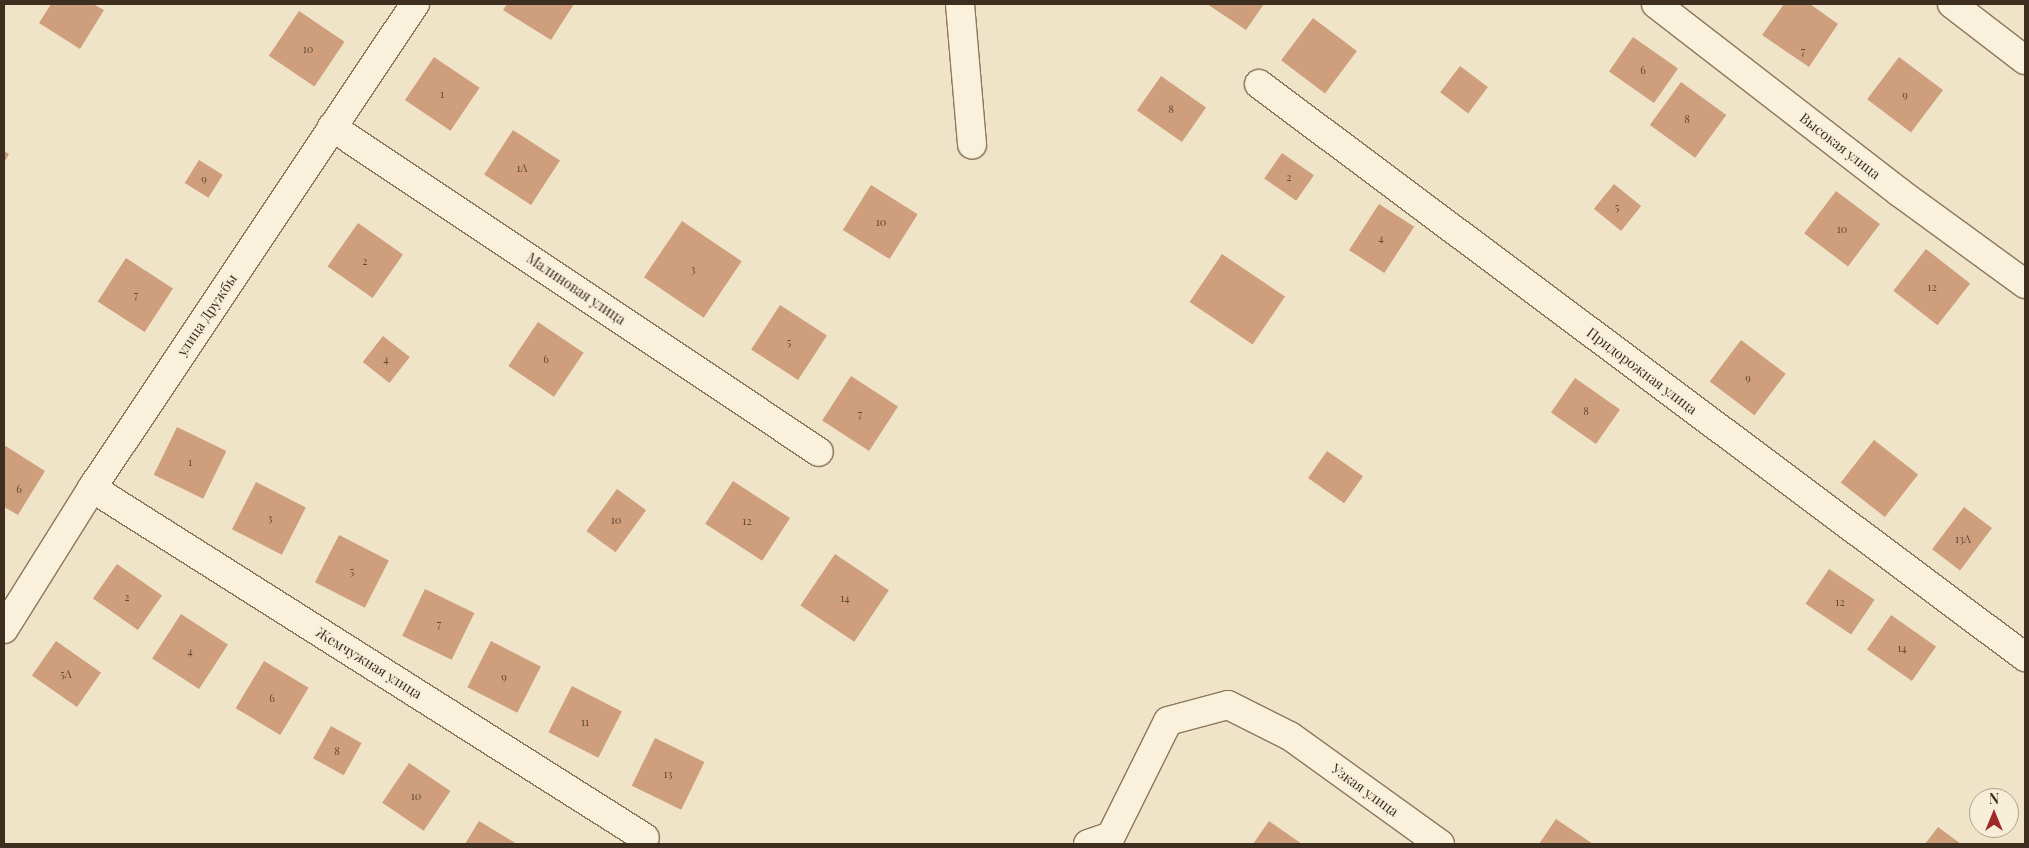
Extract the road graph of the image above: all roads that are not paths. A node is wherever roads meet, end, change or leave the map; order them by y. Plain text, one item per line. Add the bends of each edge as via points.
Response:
1 (414, 4) edge
2 (960, 4) edge
3 (1656, 4) edge
4 (1952, 4) edge
5 (2025, 60) edge
6 (1259, 84) dead end
7 (332, 127) junction
8 (972, 144) dead end
9 (2025, 284) edge
10 (819, 452) dead end
11 (92, 488) junction
12 (4, 629) edge
13 (2025, 658) edge
14 (645, 838) dead end
15 (1108, 841) edge
16 (1440, 844) edge

1 - 7 street, улица Дружбы
2 - 8 street
3 - 9 street, Высокая улица via 1899,192
4 - 5 street
6 - 13 street, Придорожная улица
7 - 10 street, Малиновая улица
7 - 11 street, улица Дружбы
11 - 12 street, улица Дружбы
11 - 14 street, Жемчужная улица
15 - 16 street, Узкая улица via 1168,721 1228,705 1290,736

